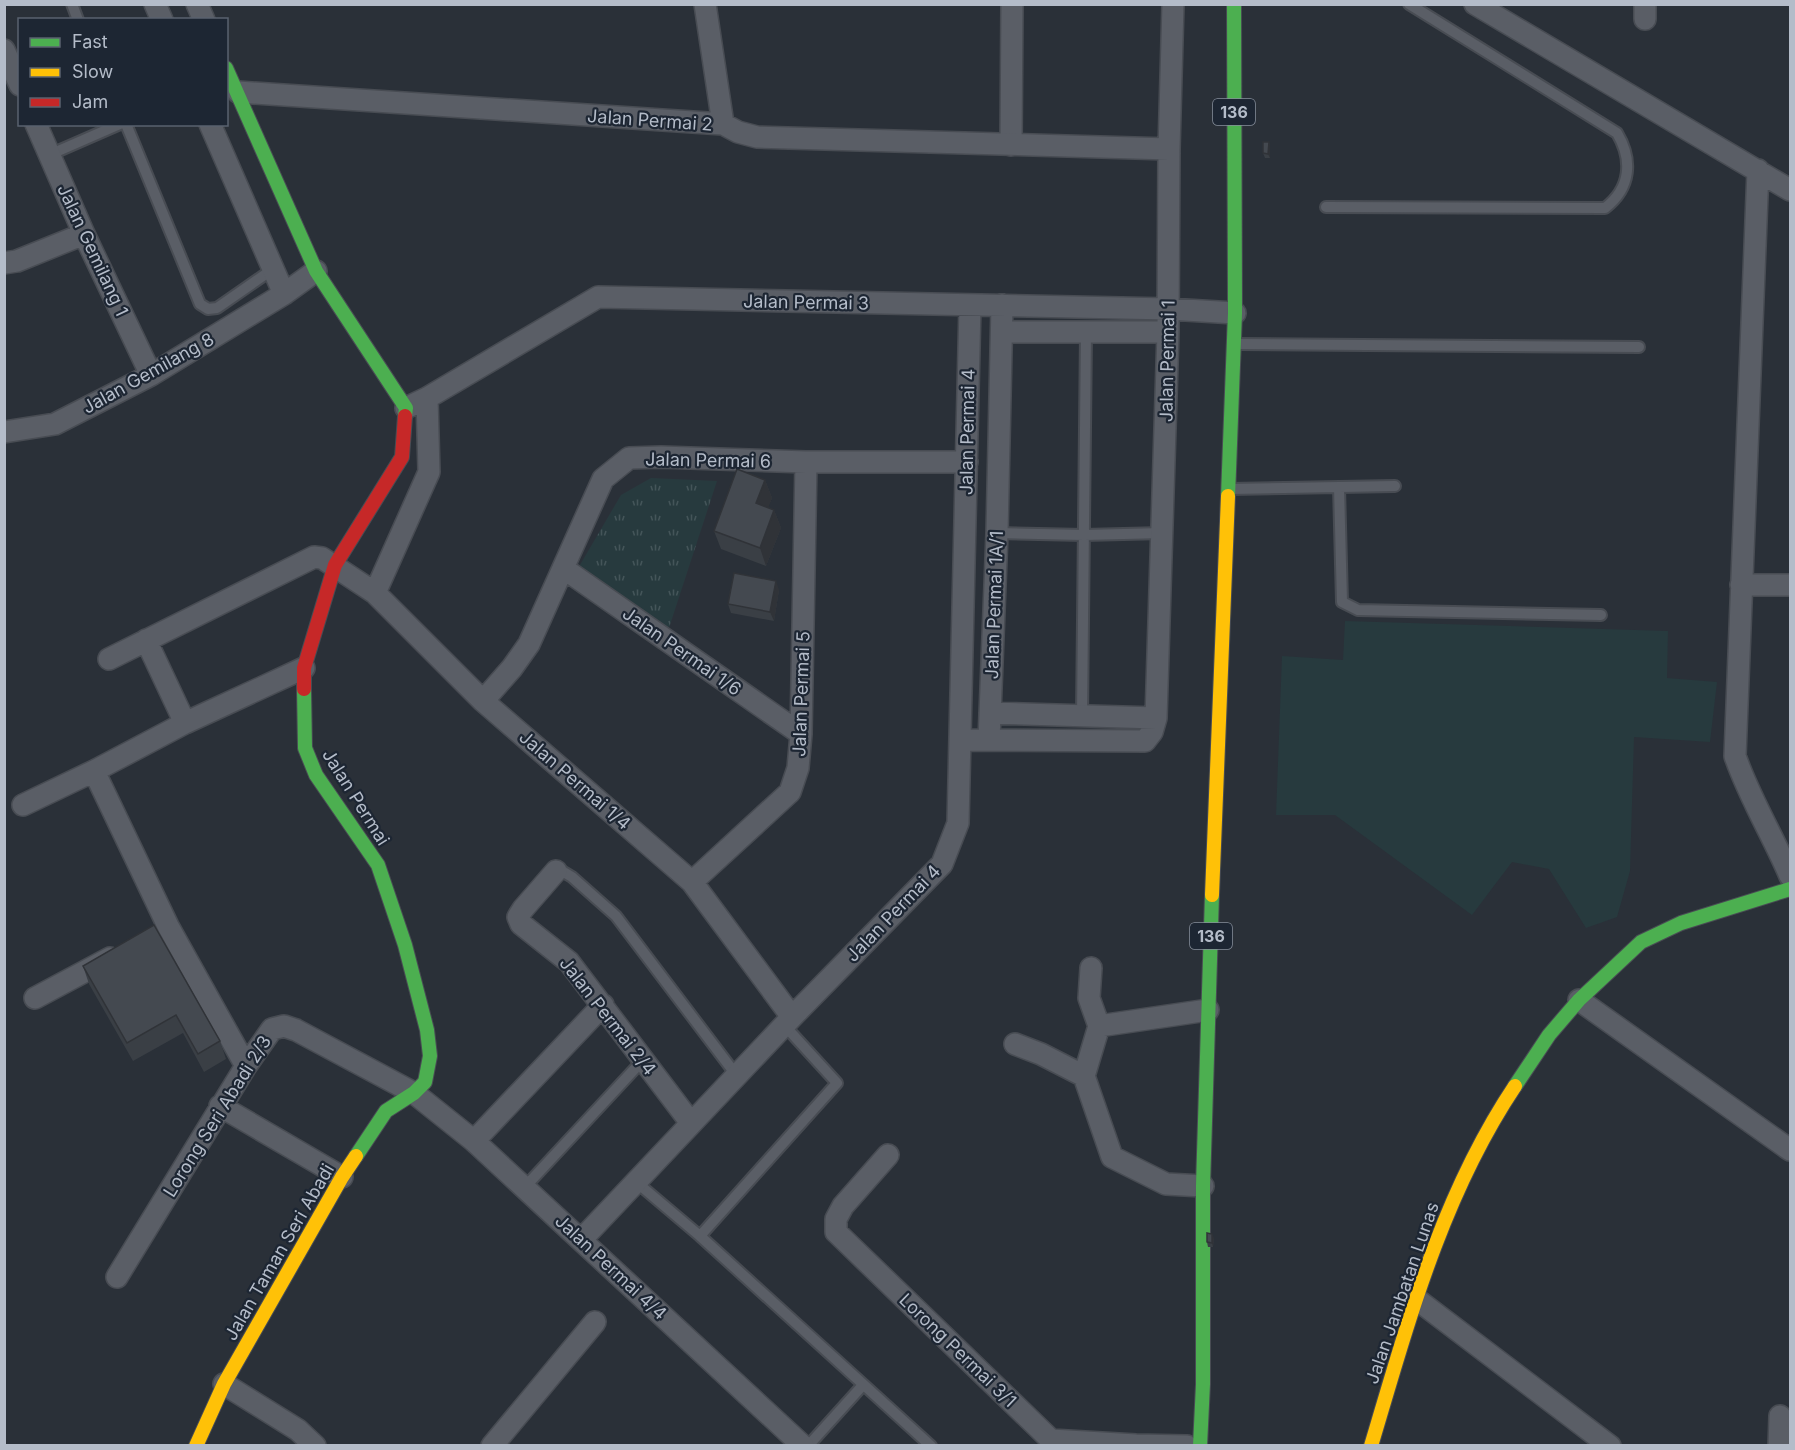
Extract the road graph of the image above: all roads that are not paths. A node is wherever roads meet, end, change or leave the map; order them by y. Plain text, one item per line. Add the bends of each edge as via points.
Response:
1 (155, 4) edge
2 (196, 4) edge
3 (705, 4) edge
4 (1012, 4) edge
5 (1173, 4) edge
6 (1234, 4) edge
7 (1409, 4) edge
8 (1475, 4) edge
9 (161, 18) edge
10 (203, 18) edge
11 (4, 50) edge
12 (228, 72) edge
13 (18, 81) edge
14 (238, 92) junction
15 (723, 124) junction
16 (37, 126) edge
17 (115, 126) edge
18 (127, 126) edge
19 (211, 126) edge
20 (1011, 145) junction
21 (1169, 149) junction
22 (49, 155) junction
23 (1758, 170) junction
24 (1791, 189) edge
25 (1326, 207) dead end
26 (84, 234) junction
27 (4, 263) edge
28 (273, 269) junction
29 (316, 271) junction
30 (284, 294) junction
31 (970, 305) junction
32 (1002, 305) junction
33 (1169, 309) junction
34 (1235, 313) junction
35 (1002, 332) junction
36 (1086, 332) junction
37 (1168, 332) junction
38 (1234, 344) junction
39 (1639, 347) dead end
40 (151, 375) junction
41 (428, 398) junction
42 (406, 408) junction
43 (4, 432) edge
44 (806, 462) junction
45 (967, 462) junction
46 (1395, 486) dead end
47 (1339, 487) junction
48 (1228, 489) junction
49 (997, 532) junction
50 (1163, 533) junction
51 (1083, 535) junction
52 (335, 565) junction
53 (563, 568) junction
54 (1741, 585) junction
55 (1791, 585) edge
56 (375, 592) junction
57 (1601, 615) dead end
58 (146, 640) junction
59 (109, 659) dead end
60 (304, 668) junction
61 (483, 701) junction
62 (990, 714) junction
63 (1082, 716) junction
64 (1156, 718) junction
65 (185, 723) junction
66 (801, 734) junction
67 (960, 740) junction
68 (989, 740) junction
69 (94, 771) junction
70 (22, 805) dead end
71 (1782, 831) edge
72 (556, 871) joint
73 (1791, 876) edge
74 (692, 882) junction
75 (1791, 890) edge
76 (168, 926) junction
77 (148, 937) edge
78 (128, 948) edge
79 (1091, 968) dead end
80 (35, 998) dead end
81 (1579, 1000) junction
82 (603, 1005) junction
83 (1208, 1010) junction
84 (789, 1021) junction
85 (1099, 1026) junction
86 (1015, 1044) dead end
87 (643, 1060) junction
88 (246, 1066) junction
89 (1083, 1076) junction
90 (737, 1077) junction
91 (414, 1093) junction
92 (220, 1107) junction
93 (691, 1122) junction
94 (474, 1141) junction
95 (1791, 1150) edge
96 (888, 1155) dead end
97 (342, 1177) junction
98 (635, 1181) junction
99 (1203, 1186) junction
100 (524, 1188) junction
101 (700, 1236) junction
102 (582, 1239) junction
103 (117, 1277) dead end
104 (1415, 1299) junction
105 (595, 1322) dead end
106 (224, 1384) junction
107 (863, 1385) junction
108 (1780, 1416) dead end
109 (1051, 1443) edge
110 (1136, 1445) edge
111 (196, 1446) edge
112 (315, 1446) edge
113 (492, 1446) edge
114 (805, 1446) edge
115 (931, 1446) edge
116 (1187, 1446) edge
117 (1200, 1446) edge
118 (1371, 1446) edge
119 (1610, 1446) edge
120 (1779, 1446) edge

1 - 9 street
2 - 10 street
3 - 15 street
4 - 20 street
5 - 21 street, Jalan Permai 1
6 - 34 main road, 136
7 - 25 lane via 1617,133 1625,147 1627,179 1617,200 1605,208
8 - 23 street
11 - 13 street
12 - 14 main road
14 - 15 street, Jalan Permai 2
14 - 29 main road
15 - 20 street, Jalan Permai 2 via 757,137
16 - 22 street, Jalan Gemilang 1
17 - 22 lane
18 - 28 lane via 200,304 208,309 217,308
19 - 28 street
20 - 21 street, Jalan Permai 2
21 - 33 street, Jalan Permai 1
22 - 26 street, Jalan Gemilang 1
23 - 24 street
23 - 54 street
26 - 27 street
26 - 40 street, Jalan Gemilang 1
28 - 30 street
29 - 30 street, Jalan Gemilang 8
29 - 42 main road
30 - 40 street, Jalan Gemilang 8
31 - 32 street, Jalan Permai 3
31 - 41 street, Jalan Permai 3 via 598,297
31 - 45 street, Jalan Permai 4
32 - 33 street, Jalan Permai 3
32 - 35 street, Jalan Permai 1A/1
33 - 34 street, Jalan Permai 3
33 - 37 street, Jalan Permai 1
34 - 38 main road, 136
35 - 36 street
35 - 49 street, Jalan Permai 1A/1
36 - 37 street
36 - 51 lane
37 - 50 street, Jalan Permai 1
38 - 39 lane
38 - 48 main road, 136
40 - 43 street, Jalan Gemilang 8 via 55,424
41 - 42 street, Jalan Permai 3
41 - 56 street via 429,472
42 - 52 main road, Jalan Permai via 402,457
44 - 45 street, Jalan Permai 6
44 - 53 street, Jalan Permai 6 via 629,458 603,479
44 - 66 street, Jalan Permai 5
45 - 67 street, Jalan Permai 4
46 - 47 lane
47 - 48 lane
47 - 57 lane via 1342,602 1349,607
48 - 83 main road, 136
49 - 51 lane
49 - 62 street, Jalan Permai 1A/1
50 - 51 lane
50 - 64 street, Jalan Permai 1
51 - 63 lane
52 - 56 street, Jalan Permai 1/4
52 - 58 street via 314,557
52 - 60 main road, Jalan Permai
53 - 61 street, Jalan Permai 6 via 529,644
53 - 66 street, Jalan Permai 1/6
54 - 55 street
54 - 71 street via 1735,756 1741,775
56 - 61 street, Jalan Permai 1/4
58 - 59 street
58 - 65 street
60 - 65 street
60 - 91 main road, Jalan Permai via 304,748 316,775 378,865 405,945 429,1056 424,1082
61 - 74 street, Jalan Permai 1/4
62 - 63 street
62 - 68 street, Jalan Permai 1A/1
63 - 64 street
64 - 68 street via 1145,741
65 - 69 street
66 - 74 street, Jalan Permai 5 via 798,768 789,792
67 - 68 street
67 - 84 street, Jalan Permai 4 via 958,823 942,864
69 - 70 street
69 - 76 street
71 - 73 street
72 - 82 street, Jalan Permai 2/4 via 518,917 521,924 569,962
72 - 90 lane via 562,870 572,877 616,916
74 - 84 street, Jalan Permai 1/4
75 - 81 main road, Jalan Jambatan Lunas via 1681,923 1641,942
76 - 77 street
76 - 88 street
78 - 80 street
79 - 85 street via 1089,998
81 - 95 street
81 - 104 main road, Jalan Jambatan Lunas via 1549,1035 1492,1120 1446,1215
82 - 87 street, Jalan Permai 2/4
82 - 94 street
83 - 85 street
83 - 99 main road, 136
84 - 90 street, Jalan Permai 4
84 - 101 lane via 837,1083
85 - 89 street
86 - 89 street
87 - 93 street, Jalan Permai 2/4
87 - 100 lane
88 - 91 street, Lorong Seri Abadi 2/3 via 272,1029 284,1026
88 - 92 street, Lorong Seri Abadi 2/3
89 - 99 street via 1112,1157 1166,1184
90 - 93 street, Jalan Permai 4
91 - 94 street, Jalan Permai 4/4
91 - 97 main road, Jalan Taman Seri Abadi via 386,1111
92 - 97 street
92 - 103 street, Lorong Seri Abadi 2/3
93 - 98 street, Jalan Permai 4
94 - 100 street, Jalan Permai 4/4
96 - 109 street, Lorong Permai 3/1 via 843,1206 836,1219 836,1232
97 - 106 main road, Jalan Taman Seri Abadi
98 - 101 lane
98 - 102 street, Jalan Permai 4
99 - 117 main road, 136
100 - 102 street, Jalan Permai 4/4
101 - 107 lane
102 - 114 street, Jalan Permai 4/4
104 - 118 main road, Jalan Jambatan Lunas
104 - 119 street
105 - 113 street
106 - 111 main road, Jalan Taman Seri Abadi
106 - 112 street via 298,1430
107 - 114 lane
107 - 115 lane
108 - 120 street
109 - 110 street, Lorong Permai 3/1
110 - 116 street, Lorong Permai 3/1

